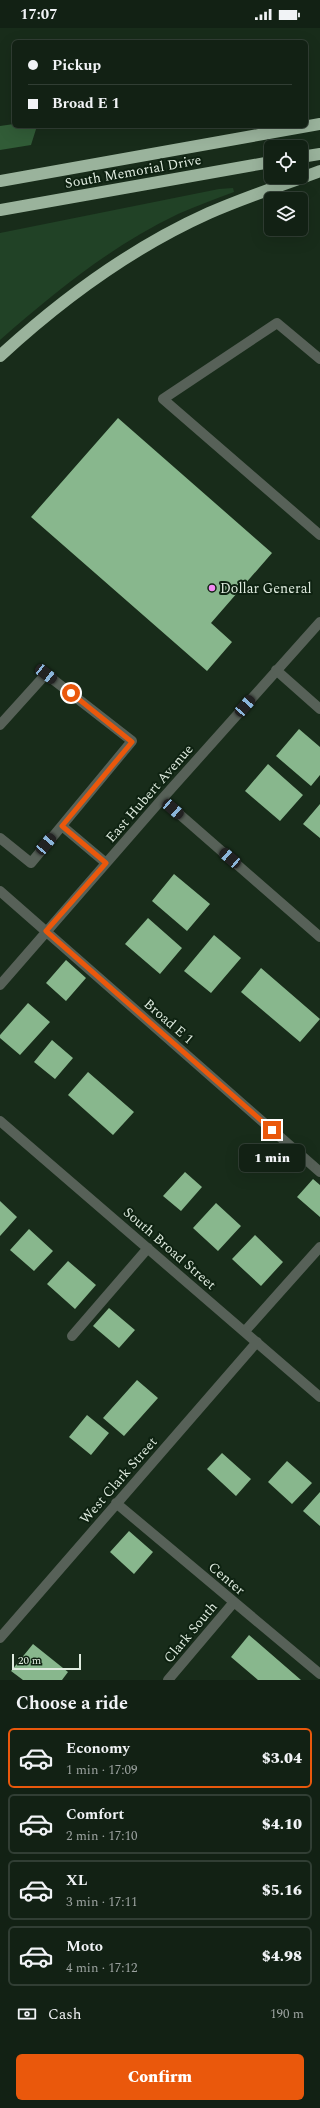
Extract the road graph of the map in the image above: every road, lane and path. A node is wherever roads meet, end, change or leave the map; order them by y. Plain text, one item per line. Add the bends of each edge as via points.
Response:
1 (320, 124) edge
2 (308, 126) edge
3 (298, 128) edge
4 (320, 154) edge
5 (308, 156) edge
6 (264, 163) edge
7 (320, 171) edge
8 (0, 181) edge
9 (0, 210) edge
10 (0, 356) edge
11 (320, 359) edge
12 (320, 535) edge
13 (320, 622) edge
14 (276, 670) junction
15 (320, 709) edge
16 (0, 725) edge
17 (162, 799) junction
18 (62, 826) junction
19 (0, 838) edge
20 (106, 863) junction
21 (0, 891) edge
22 (46, 931) junction
23 (320, 937) edge
24 (0, 985) edge
25 (0, 1121) edge
26 (320, 1172) edge
27 (320, 1247) edge
28 (148, 1248) junction
29 (246, 1331) junction
30 (72, 1336) dead end
31 (257, 1342) junction
32 (320, 1397) edge
33 (116, 1503) junction
34 (234, 1602) junction
35 (0, 1638) edge
36 (320, 1674) edge
37 (168, 1680) edge

1 - 2 highway, South Memorial Drive
3 - 8 highway, South Memorial Drive
4 - 5 highway
6 - 9 highway, South Memorial Drive
7 - 10 highway via 210,212 126,257 72,294
11 - 12 street via 276,323 163,398
13 - 14 street, East Hubert Avenue
14 - 15 street
14 - 17 street, East Hubert Avenue
16 - 18 street via 46,674 132,742
17 - 20 street, East Hubert Avenue
17 - 23 street
18 - 19 street via 31,863
18 - 20 street
20 - 22 street, East Hubert Avenue
21 - 22 street, Broad E 1
22 - 24 street, East Hubert Avenue
22 - 26 street, Broad E 1
25 - 28 street, South Broad Street
27 - 29 street
28 - 29 street, South Broad Street
28 - 30 street
29 - 31 street, South Broad Street
31 - 32 street, South Broad Street
31 - 33 street, West Clark Street
33 - 34 street, Center
33 - 35 street, West Clark Street
34 - 36 street, Center
34 - 37 street, Clark South

